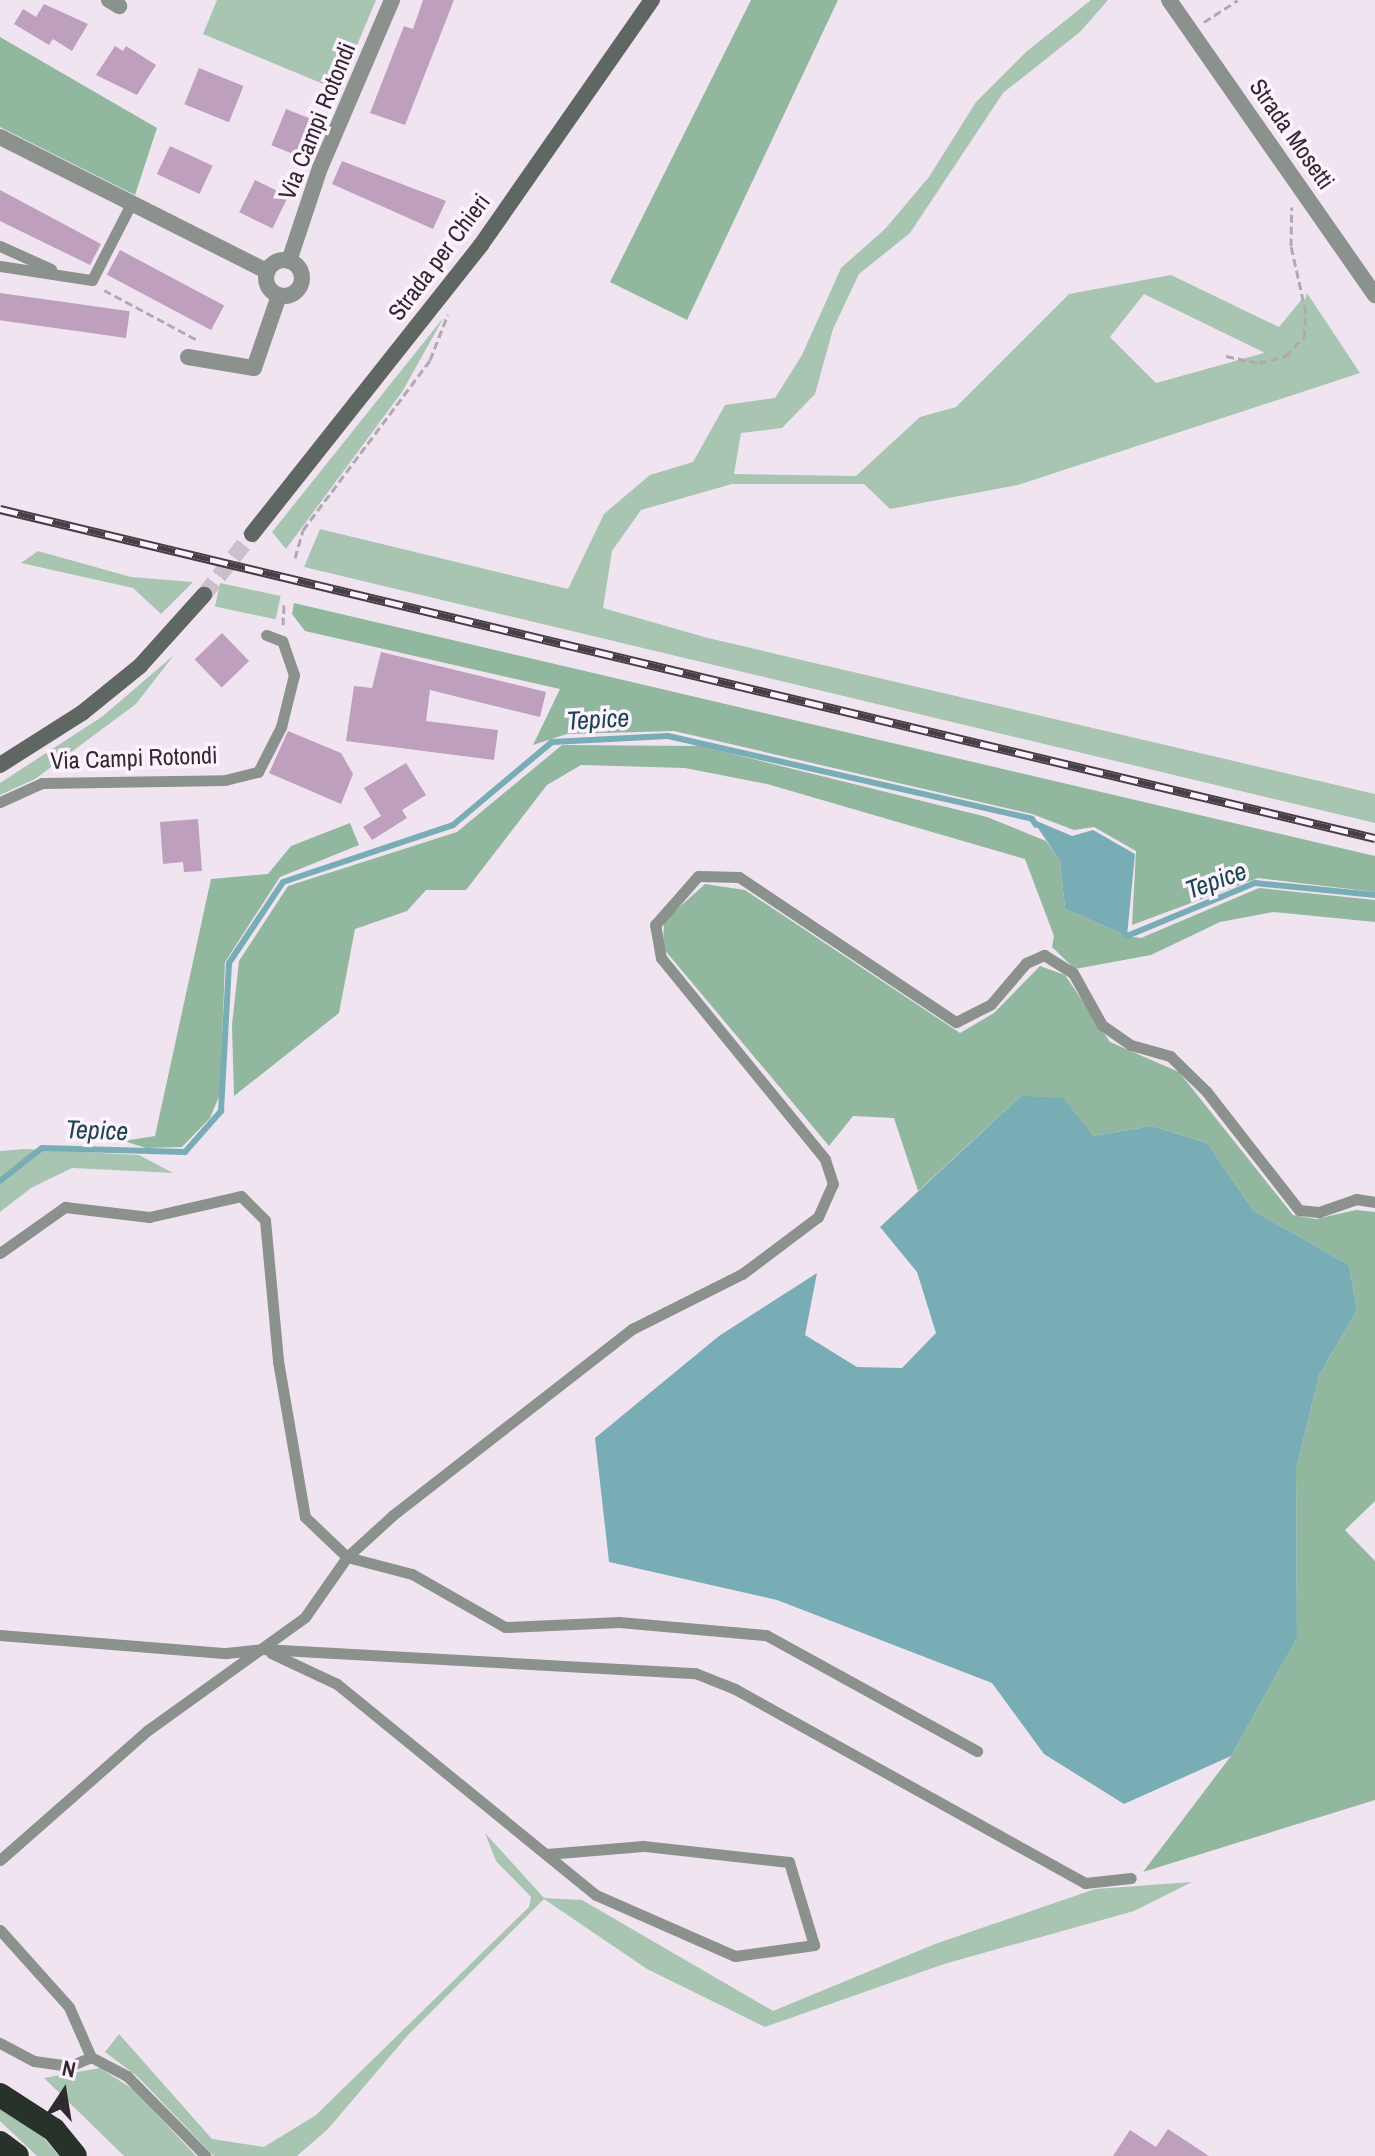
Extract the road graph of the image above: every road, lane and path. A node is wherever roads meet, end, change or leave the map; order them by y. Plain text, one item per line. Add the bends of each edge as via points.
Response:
1 (392, 0) edge
2 (652, 0) edge
3 (1169, 0) edge
4 (1238, 0) edge
5 (1190, 29) junction
6 (0, 137) edge
7 (1302, 191) junction
8 (132, 202) junction
9 (0, 246) edge
10 (289, 261) junction
11 (0, 266) edge
12 (267, 271) junction
13 (63, 274) junction
14 (92, 280) junction
15 (452, 282) junction
16 (1375, 295) edge
17 (279, 296) junction
18 (1226, 356) dead end
19 (188, 357) dead end
20 (217, 361) junction
21 (252, 534) tunnel mouth
22 (295, 558) dead end
23 (204, 595) tunnel mouth
24 (284, 604) dead end
25 (266, 635) dead end
26 (282, 641) junction
27 (0, 765) edge
28 (0, 802) edge
29 (1375, 1202) edge
30 (0, 1253) edge
31 (347, 1557) junction
32 (0, 1635) edge
33 (263, 1649) junction
34 (977, 1751) dead end
35 (546, 1854) junction
36 (0, 1860) edge
37 (1131, 1878) dead end
38 (0, 1930) edge
39 (0, 2043) edge
40 (91, 2057) junction
41 (0, 2095) edge
42 (0, 2143) edge
43 (17, 2156) edge
44 (75, 2156) edge
45 (206, 2156) edge

1 - 10 street, Via Campi Rotondi via 320,168
2 - 15 main road, Strada per Chieri
3 - 5 street, Strada Mosetti
4 - 5 path
5 - 7 street, Strada Mosetti
6 - 8 street
7 - 16 street, Strada Mosetti
7 - 18 path via 1292,206 1291,246 1303,281 1304,337 1286,356 1259,363
8 - 12 street
8 - 14 lane
9 - 13 lane
10 - 12 street via 278,261
10 - 17 street via 302,273 301,285 294,294
11 - 13 lane
12 - 17 street via 268,286
13 - 14 lane
14 - 20 path via 198,340
15 - 21 main road, Strada per Chieri
15 - 22 path via 447,326 430,360 303,530
17 - 20 street via 254,368
19 - 20 street
23 - 27 main road via 128,676 82,713
24 - 26 path
25 - 26 lane
26 - 28 lane, Via Campi Rotondi via 294,675 281,727 258,772 225,780 42,783
29 - 31 lane via 1356,1199 1319,1212 1299,1210 1206,1091 1170,1056 1131,1045 1102,1025 1073,973 1044,955 1026,963 991,1004 956,1022 739,877 698,876 655,925 661,958 825,1159 833,1184 818,1217 742,1274 632,1329
30 - 31 lane via 65,1207 149,1217 241,1196 265,1220 278,1361 305,1517
31 - 33 lane via 305,1617
31 - 34 lane via 412,1574 505,1627 619,1622 766,1635
32 - 33 lane via 226,1653
33 - 35 lane via 337,1684
33 - 36 lane via 148,1730
33 - 37 lane via 695,1673 735,1689 1085,1883
35 - 35 lane via 596,1895 735,1956 814,1945 789,1862 643,1846
38 - 40 lane via 69,2007
39 - 40 lane via 34,2061 70,2066
40 - 45 lane via 127,2076
41 - 44 highway via 54,2130
42 - 43 highway

